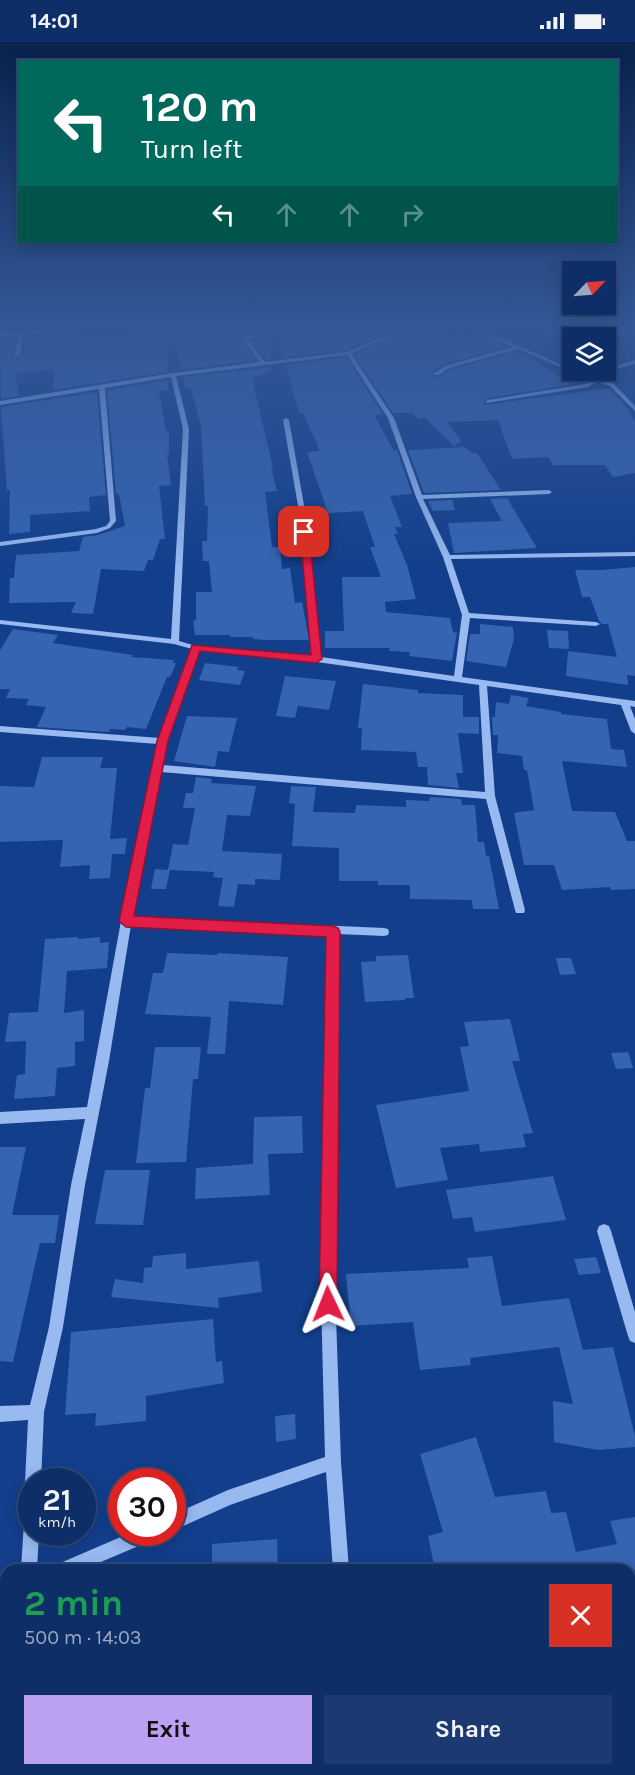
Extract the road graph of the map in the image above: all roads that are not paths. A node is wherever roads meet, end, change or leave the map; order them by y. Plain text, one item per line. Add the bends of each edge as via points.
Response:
1 (104, 409) edge
2 (181, 409) edge
3 (385, 409) edge
4 (286, 420) dead end
5 (549, 492) dead end
6 (419, 496) junction
7 (0, 544) edge
8 (635, 554) edge
9 (447, 557) junction
10 (466, 615) junction
11 (0, 622) edge
12 (596, 624) dead end
13 (175, 642) junction
14 (196, 648) junction
15 (316, 659) junction
16 (458, 678) junction
17 (483, 682) junction
18 (625, 703) junction
19 (635, 704) edge
20 (0, 729) edge
21 (635, 731) edge
22 (162, 741) junction
23 (156, 768) junction
24 (490, 796) junction
25 (520, 910) dead end
26 (126, 921) junction
27 (333, 932) junction
28 (384, 932) dead end
29 (92, 1113) junction
30 (0, 1118) edge
31 (604, 1231) dead end
32 (635, 1336) edge
33 (36, 1412) junction
34 (0, 1414) edge
35 (333, 1462) junction
36 (34, 1468) edge
37 (186, 1517) edge
38 (30, 1546) edge
39 (119, 1546) edge
40 (29, 1564) edge
41 (78, 1564) edge
42 (341, 1564) edge

1 - 7 street via 113,521 98,531
2 - 13 street via 186,429
3 - 6 street
4 - 15 street via 303,511
5 - 6 street
6 - 9 street
8 - 9 street
9 - 10 street
10 - 12 street
10 - 16 street
11 - 13 street
13 - 14 street
14 - 15 street
14 - 22 street
15 - 16 street
16 - 17 street
17 - 18 street
17 - 24 street
18 - 19 street
18 - 21 street
20 - 22 street
22 - 23 street
23 - 24 street
23 - 26 street
24 - 25 street
26 - 27 street
26 - 29 street
27 - 28 street
27 - 35 street via 327,1258
29 - 30 street
29 - 33 street via 56,1327
31 - 32 street
33 - 34 street
33 - 36 street
35 - 37 street
35 - 42 street
38 - 40 street
39 - 41 street

